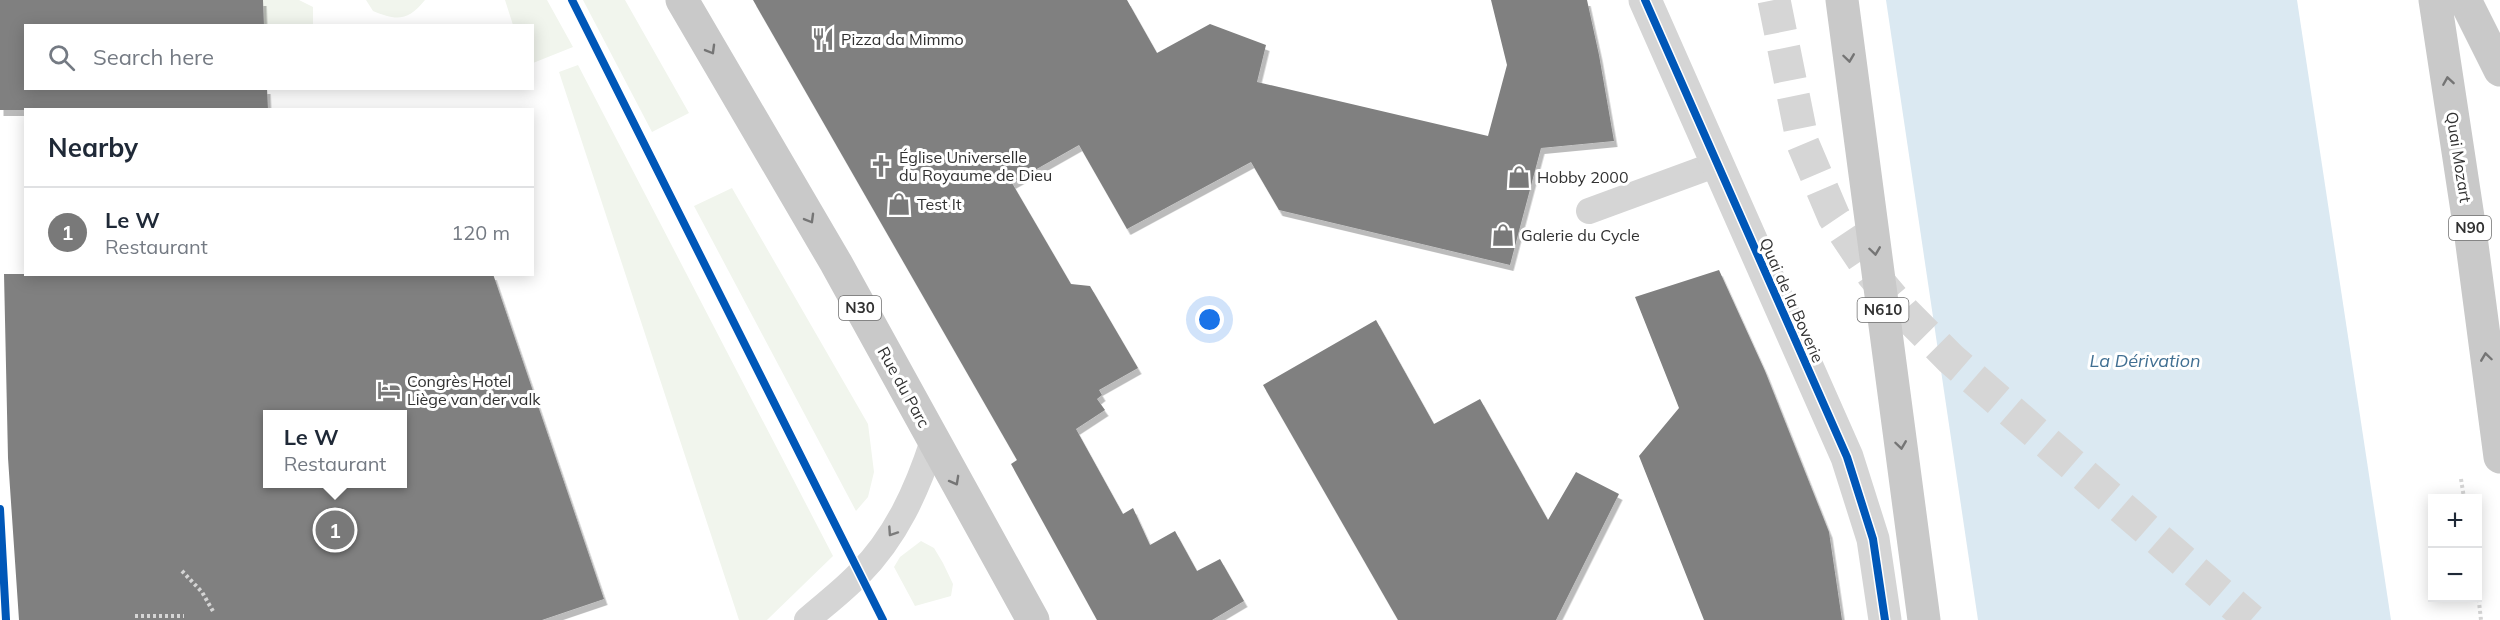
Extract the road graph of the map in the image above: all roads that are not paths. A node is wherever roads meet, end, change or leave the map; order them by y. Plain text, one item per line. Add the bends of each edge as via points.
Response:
1 (681, 0) edge
2 (1645, 0) edge
3 (1842, 0) edge
4 (2435, 0) edge
5 (2465, 0) edge
6 (2500, 70) edge
7 (1717, 164) junction
8 (1589, 211) dead end
9 (933, 441) junction
10 (2500, 457) edge
11 (807, 620) edge
12 (1033, 620) edge
13 (1886, 620) edge
14 (1924, 620) edge

1 -> 9 main road, Rue du Parc / N30 via 836,263
2 - 7 street, Quai de la Boverie
3 -> 14 main road, N610
10 -> 4 main road, Quai Mozart / N90
5 - 6 main road
7 - 8 lane
7 - 13 street, Quai de la Boverie via 1847,457 1873,539
9 -> 11 lane via 912,498 892,533 860,574
9 -> 12 main road, Rue du Parc / N30

